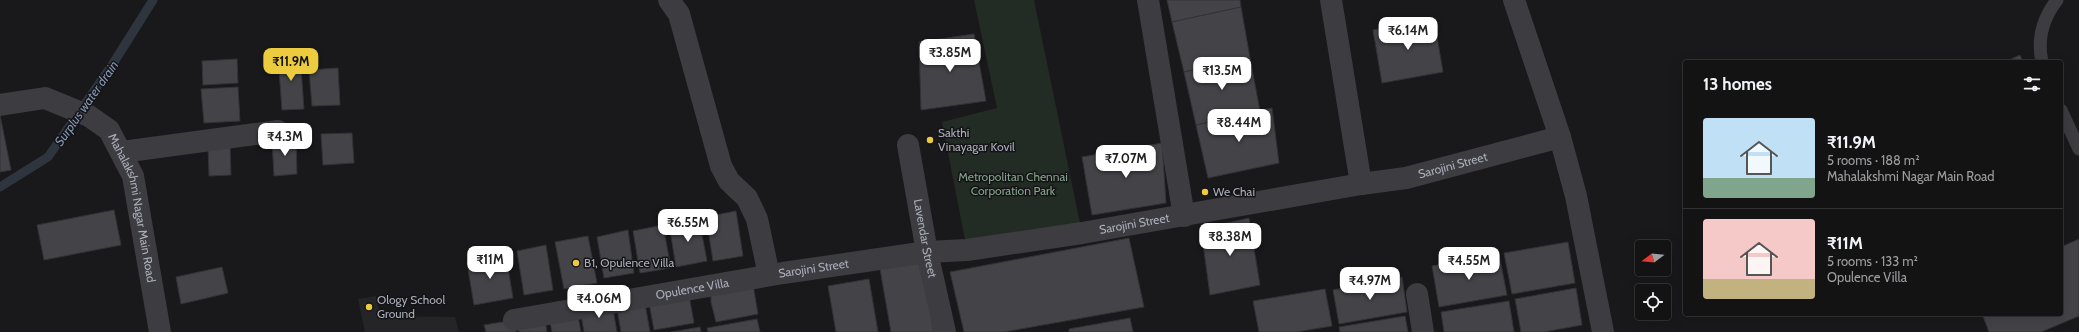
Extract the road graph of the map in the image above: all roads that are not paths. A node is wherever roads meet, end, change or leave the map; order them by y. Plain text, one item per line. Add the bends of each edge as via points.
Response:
1 (670, 0) edge
2 (1148, 0) edge
3 (1331, 0) edge
4 (1514, 0) edge
5 (2057, 0) edge
6 (2042, 60) edge
7 (0, 105) edge
8 (2063, 114) edge
9 (278, 131) dead end
10 (1560, 137) junction
11 (908, 145) dead end
12 (2079, 149) edge
13 (122, 152) junction
14 (1361, 184) junction
15 (1184, 216) junction
16 (927, 252) junction
17 (761, 277) junction
18 (1417, 294) dead end
19 (514, 320) dead end
20 (160, 332) edge
21 (945, 332) edge
22 (1423, 332) edge
23 (1603, 332) edge

1 - 17 street via 679,14 721,166 729,181 747,198 757,219
2 - 15 street
3 - 14 street
4 - 10 street
5 - 6 lane via 2044,24 2040,38
7 - 13 street, Mahalakshmi Nagar Main Road via 45,98 89,116 109,130
8 - 12 lane
9 - 13 street
10 - 14 street, Sarojini Street via 1406,178
10 - 23 street via 1576,196
11 - 16 street, Lavendar Street
13 - 20 street, Mahalakshmi Nagar Main Road via 133,176
14 - 15 street, Sarojini Street
15 - 16 street, Sarojini Street via 1074,235 966,250
16 - 17 street, Sarojini Street
16 - 21 street, Lavendar Street
17 - 19 street, Opulence Villa
18 - 22 street

